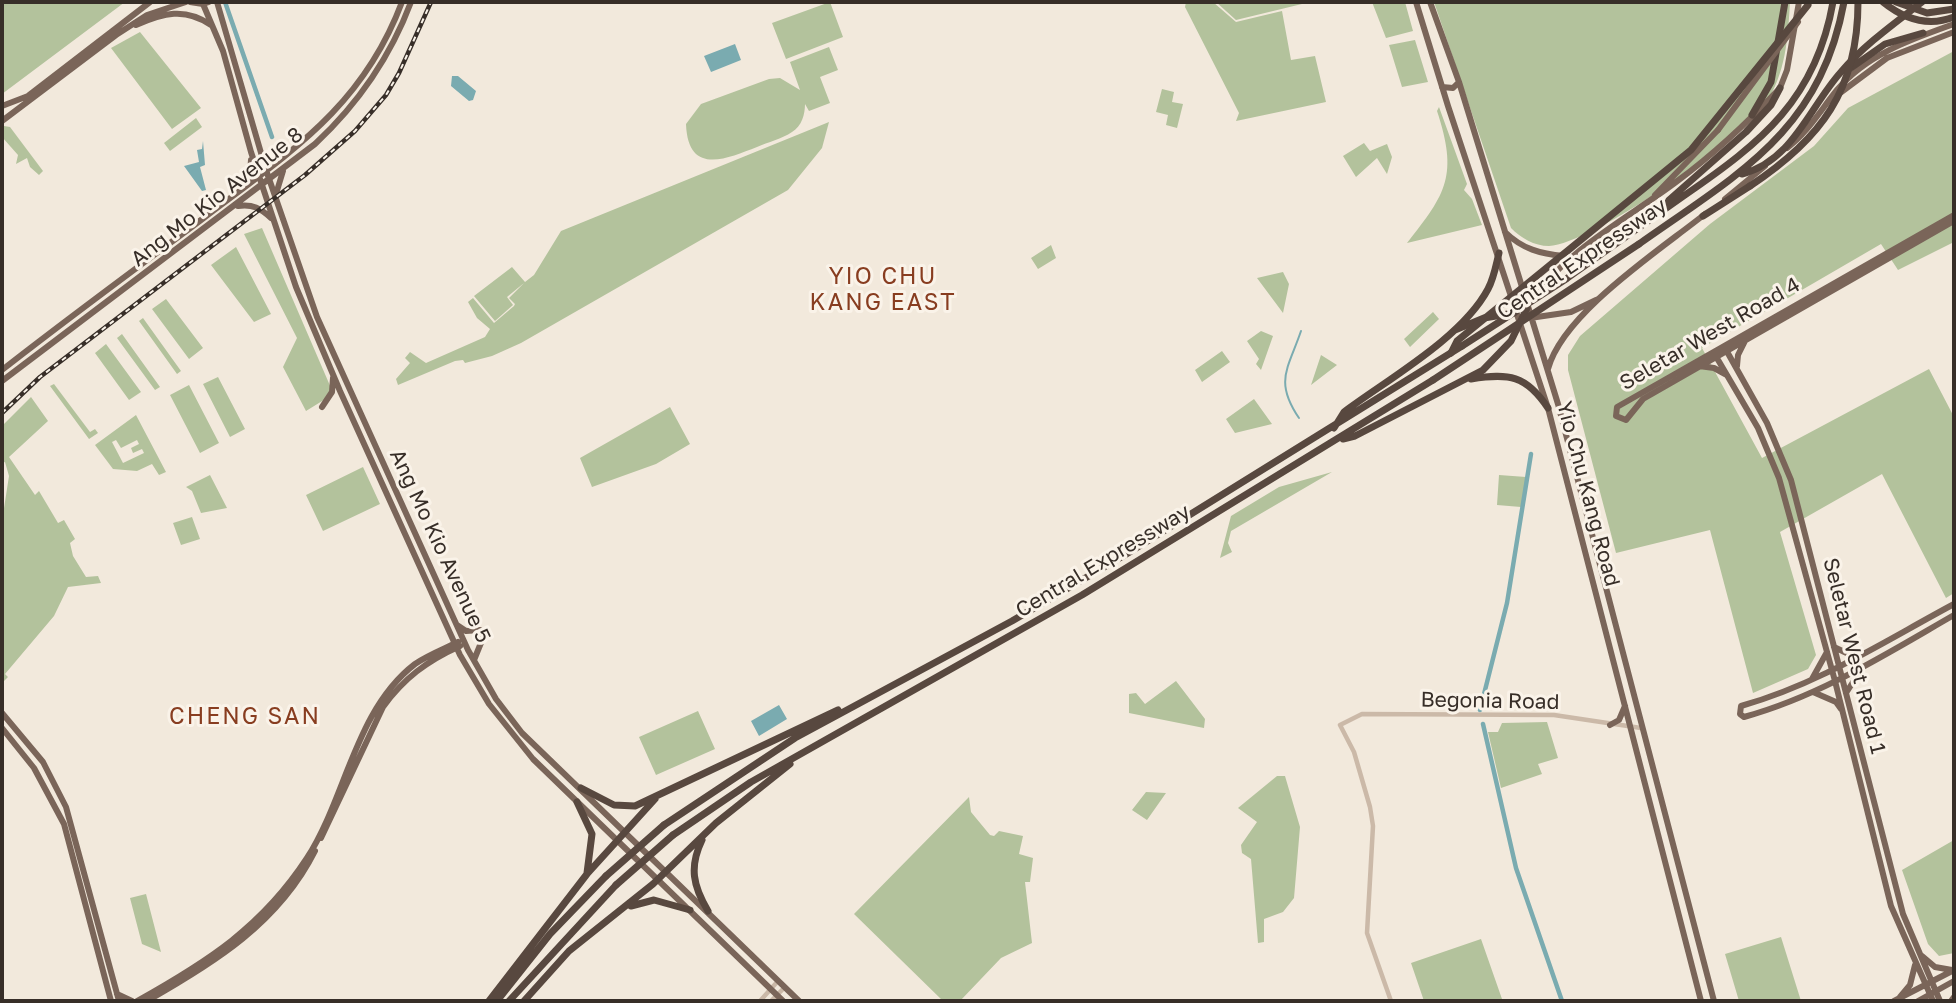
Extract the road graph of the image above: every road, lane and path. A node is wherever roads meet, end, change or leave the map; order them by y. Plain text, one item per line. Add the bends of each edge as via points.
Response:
1 (149, 2) edge
2 (188, 2) edge
3 (217, 2) edge
4 (401, 2) edge
5 (411, 2) edge
6 (1416, 2) edge
7 (1430, 2) edge
8 (1784, 2) edge
9 (1799, 2) edge
10 (1833, 2) edge
11 (1844, 2) edge
12 (1858, 2) edge
13 (1883, 2) edge
14 (1896, 2) edge
15 (1922, 2) edge
16 (206, 3) edge
17 (1809, 3) edge
18 (175, 4) edge
19 (1954, 9) edge
20 (1954, 17) edge
21 (1954, 24) edge
22 (215, 28) junction
23 (1954, 32) edge
24 (1923, 33) junction
25 (116, 35) junction
26 (1459, 82) junction
27 (1443, 87) junction
28 (1780, 88) junction
29 (1828, 91) junction
30 (2, 106) edge
31 (1821, 113) junction
32 (1752, 115) junction
33 (2, 121) edge
34 (251, 152) junction
35 (261, 155) junction
36 (281, 158) junction
37 (284, 169) junction
38 (266, 170) junction
39 (1738, 174) junction
40 (259, 176) junction
41 (270, 180) junction
42 (262, 186) junction
43 (237, 192) junction
44 (275, 196) junction
45 (1654, 197) junction
46 (234, 206) junction
47 (1664, 211) junction
48 (1954, 215) edge
49 (1703, 216) junction
50 (272, 220) junction
51 (1954, 221) edge
52 (1503, 230) junction
53 (1499, 253) junction
54 (1573, 257) junction
55 (101, 296) junction
56 (1601, 298) junction
57 (106, 304) junction
58 (1524, 315) junction
59 (1451, 332) junction
60 (1746, 339) junction
61 (1725, 348) junction
62 (1451, 354) junction
63 (1715, 354) junction
64 (1699, 366) junction
65 (1737, 369) junction
66 (2, 370) edge
67 (1548, 371) junction
68 (333, 373) junction
69 (1727, 375) junction
70 (1464, 380) junction
71 (2, 381) edge
72 (322, 407) dead end
73 (1548, 408) junction
74 (1334, 428) junction
75 (1339, 439) junction
76 (1576, 472) junction
77 (1568, 489) junction
78 (1583, 499) junction
79 (409, 517) junction
80 (401, 521) junction
81 (1954, 604) edge
82 (1954, 615) edge
83 (456, 624) junction
84 (464, 642) junction
85 (456, 645) junction
86 (1834, 646) junction
87 (1827, 652) junction
88 (1859, 658) junction
89 (474, 662) junction
90 (1863, 667) junction
91 (1836, 670) junction
92 (1839, 679) junction
93 (1808, 683) junction
94 (1813, 692) junction
95 (1846, 693) junction
96 (856, 703) junction
97 (1625, 706) junction
98 (1842, 710) junction
99 (2, 713) edge
100 (1610, 725) junction
101 (1631, 727) junction
102 (2, 728) edge
103 (1642, 728) junction
104 (806, 750) junction
105 (581, 788) junction
106 (658, 796) junction
107 (577, 802) junction
108 (625, 832) junction
109 (705, 834) junction
110 (615, 842) junction
111 (1679, 866) junction
112 (666, 872) junction
113 (587, 874) junction
114 (657, 880) junction
115 (1670, 881) junction
116 (1686, 890) junction
117 (690, 910) junction
118 (708, 911) junction
119 (618, 913) junction
120 (1918, 952) junction
121 (1915, 965) junction
122 (1954, 970) edge
123 (779, 981) junction
124 (1954, 981) edge
125 (764, 982) junction
126 (1929, 985) junction
127 (785, 987) junction
128 (771, 989) junction
129 (792, 994) junction
130 (777, 995) junction
131 (1933, 996) edge
132 (118, 998) edge
133 (761, 1000) edge
134 (111, 1001) edge
135 (132, 1001) edge
136 (137, 1001) edge
137 (147, 1001) edge
138 (489, 1001) edge
139 (497, 1001) edge
140 (509, 1001) edge
141 (524, 1001) edge
142 (771, 1001) edge
143 (784, 1001) edge
144 (799, 1001) edge
145 (1391, 1001) edge
146 (1701, 1001) edge
147 (1714, 1001) edge
148 (1895, 1001) edge
149 (1918, 1001) edge
150 (1940, 1001) edge

1 - 30 main road via 27,96
2 - 16 main road
2 - 18 main road
3 - 35 main road, Ang Mo Kio Avenue 5
4 - 36 main road, Ang Mo Kio Avenue 8 via 390,34 356,88 311,135
5 - 37 main road, Ang Mo Kio Avenue 8 via 360,98
6 - 27 main road, Yio Chu Kang Road
7 - 26 main road, Yio Chu Kang Road
8 - 32 highway via 1771,82
9 - 28 main road
10 - 47 highway via 1822,49 1783,116 1752,146
11 - 39 highway via 1832,54 1809,98 1782,135
12 - 49 highway, bridge via 1853,54 1833,108 1797,152
13 - 20 highway, bridge via 1901,15 1923,22
14 - 19 highway, bridge via 1927,13
15 - 29 highway via 1842,70
16 - 22 main road, Ang Mo Kio Avenue 5
17 - 45 main road, bridge via 1764,72 1718,130
17 - 62 highway, bridge via 1691,150 1457,341
18 - 25 main road
21 - 24 main road
22 - 25 main road via 190,13 174,12
22 - 34 main road, Ang Mo Kio Avenue 5
23 - 31 main road via 1887,58 1853,81
24 - 29 highway via 1867,54
24 - 31 main road via 1857,70
25 - 33 main road
26 - 27 main road via 1452,88
26 - 52 main road, Yio Chu Kang Road
27 - 53 main road, Yio Chu Kang Road
28 - 32 main road
28 - 47 highway via 1759,119 1672,198
29 - 39 highway via 1783,148 1751,171
31 - 49 main road via 1802,136
32 - 45 main road via 1679,181
34 - 40 main road, Ang Mo Kio Avenue 5
34 - 43 main road via 250,173
35 - 36 main road
35 - 38 main road, Ang Mo Kio Avenue 5
36 - 38 main road, Ang Mo Kio Avenue 8
37 - 41 main road, Ang Mo Kio Avenue 8
37 - 44 main road
38 - 40 main road, Ang Mo Kio Avenue 8
38 - 41 main road, Ang Mo Kio Avenue 5
39 - 75 highway, Central Expressway, bridge via 1639,244
40 - 42 main road, Ang Mo Kio Avenue 5
40 - 43 main road, Ang Mo Kio Avenue 8
41 - 42 main road, Ang Mo Kio Avenue 8
41 - 44 main road, Ang Mo Kio Avenue 5
42 - 46 main road, Ang Mo Kio Avenue 8
42 - 50 main road, Ang Mo Kio Avenue 5
43 - 55 main road, Ang Mo Kio Avenue 8
44 - 79 main road, Ang Mo Kio Avenue 5 via 317,317
45 - 54 main road
46 - 50 main road via 261,208
46 - 57 main road, Ang Mo Kio Avenue 8
47 - 62 highway, Central Expressway, bridge
48 - 61 main road, Seletar West Road 4
49 - 56 main road
50 - 68 main road, Ang Mo Kio Avenue 5
51 - 60 main road, Seletar West Road 4
52 - 54 main road via 1533,251
52 - 58 main road, Yio Chu Kang Road
53 - 58 main road, Yio Chu Kang Road
53 - 59 highway via 1487,291
54 - 58 main road via 1550,278
55 - 57 main road
55 - 66 main road, Ang Mo Kio Avenue 8
56 - 58 main road via 1571,312
56 - 67 main road via 1561,341
57 - 71 main road, Ang Mo Kio Avenue 8
58 - 59 highway via 1484,317
58 - 67 main road, Yio Chu Kang Road
58 - 70 highway via 1498,357
58 - 73 main road, Yio Chu Kang Road
59 - 74 highway via 1344,412
60 - 61 main road, Seletar West Road 4
60 - 65 main road
61 - 63 main road, Seletar West Road 4
61 - 65 main road, Seletar West Road 1
62 - 74 highway, Central Expressway
63 - 64 main road, Seletar West Road 4
63 - 64 main road, Seletar West Road 4 via 1617,407 1616,416 1626,419 1643,399
63 - 69 main road, Seletar West Road 1
64 - 69 main road
65 - 86 main road, Seletar West Road 1 via 1791,480
67 - 76 main road, Yio Chu Kang Road
68 - 72 main road via 332,392
68 - 80 main road, Ang Mo Kio Avenue 5
69 - 87 main road, Seletar West Road 1 via 1758,428 1779,478
70 - 73 highway via 1520,379
70 - 75 highway via 1355,436
73 - 77 main road, Yio Chu Kang Road
74 - 96 highway, Central Expressway via 1012,621
75 - 104 highway, Central Expressway via 1092,589
76 - 77 main road
76 - 78 main road, Yio Chu Kang Road
77 - 78 main road
77 - 97 main road, Yio Chu Kang Road
78 - 103 main road, Yio Chu Kang Road
79 - 80 main road
79 - 83 main road, Ang Mo Kio Avenue 5
80 - 85 main road, Ang Mo Kio Avenue 5
81 - 88 main road
82 - 90 main road
83 - 84 main road, Ang Mo Kio Avenue 5
83 - 89 main road via 466,631 482,632
84 - 85 main road
84 - 89 main road, Ang Mo Kio Avenue 5
85 - 107 main road, Ang Mo Kio Avenue 5 via 502,721
85 - 136 main road via 414,665 391,688 310,853 274,903 214,956
85 - 137 main road via 418,668 383,707 310,861 277,906 218,961
86 - 88 main road
86 - 91 main road, Seletar West Road 1
87 - 91 main road, Seletar West Road 1
87 - 93 main road
88 - 91 main road
89 - 105 main road, Ang Mo Kio Avenue 5 via 522,733
90 - 92 main road
90 - 95 main road
91 - 92 main road, Seletar West Road 1
91 - 93 main road
92 - 94 main road
92 - 95 main road, Seletar West Road 1
92 - 98 main road, Seletar West Road 1
93 - 94 main road via 1741,706 1740,714 1744,717 1772,709
94 - 98 main road via 1836,702
95 - 120 main road, Seletar West Road 1 via 1903,915
96 - 106 highway
96 - 139 highway, Central Expressway, bridge via 794,737 664,825 550,934
97 - 100 main road via 1620,719
97 - 101 main road, Yio Chu Kang Road
98 - 121 main road, Seletar West Road 1 via 1891,906
99 - 132 main road via 43,762 66,807
100 - 101 street, Begonia Road
100 - 145 street, Begonia Road via 1554,715 1362,714 1340,724 1354,752 1370,807 1367,933
101 - 103 street, Begonia Road
101 - 115 main road, Yio Chu Kang Road
102 - 134 main road via 34,768 64,824
103 - 111 main road, Yio Chu Kang Road
104 - 109 highway
104 - 140 highway, Central Expressway, bridge via 673,835 616,885
105 - 106 highway via 614,805 629,807
105 - 108 main road, Ang Mo Kio Avenue 5
106 - 108 highway
107 - 110 main road, Ang Mo Kio Avenue 5
107 - 113 highway via 592,834
108 - 110 highway
108 - 112 main road, Ang Mo Kio Avenue 5
109 - 112 highway
109 - 118 highway via 693,869 695,887
110 - 113 highway
110 - 114 main road, Ang Mo Kio Avenue 5
111 - 115 main road
111 - 116 main road, Yio Chu Kang Road
112 - 114 highway
112 - 118 main road, Ang Mo Kio Avenue 5
113 - 138 highway
114 - 117 main road, Ang Mo Kio Avenue 5
114 - 119 highway
115 - 116 main road
115 - 146 main road, Yio Chu Kang Road
116 - 147 main road, Yio Chu Kang Road
117 - 119 highway via 654,900
117 - 125 main road, Ang Mo Kio Avenue 5
118 - 123 main road, Ang Mo Kio Avenue 5
119 - 141 highway via 569,951
120 - 122 main road via 1936,967
120 - 126 main road, Seletar West Road 1
121 - 126 main road, Seletar West Road 1
121 - 148 main road via 1910,985
122 - 126 main road
123 - 127 main road, Ang Mo Kio Avenue 5
123 - 128 street
124 - 131 main road
125 - 128 main road, Ang Mo Kio Avenue 5
125 - 133 street
126 - 131 main road
126 - 148 main road
127 - 129 main road, Ang Mo Kio Avenue 5
127 - 130 street
128 - 130 main road, Ang Mo Kio Avenue 5
128 - 133 street
129 - 143 street
129 - 144 main road, Ang Mo Kio Avenue 5
130 - 142 street
130 - 143 main road, Ang Mo Kio Avenue 5
131 - 149 main road
131 - 150 main road
132 - 135 main road

